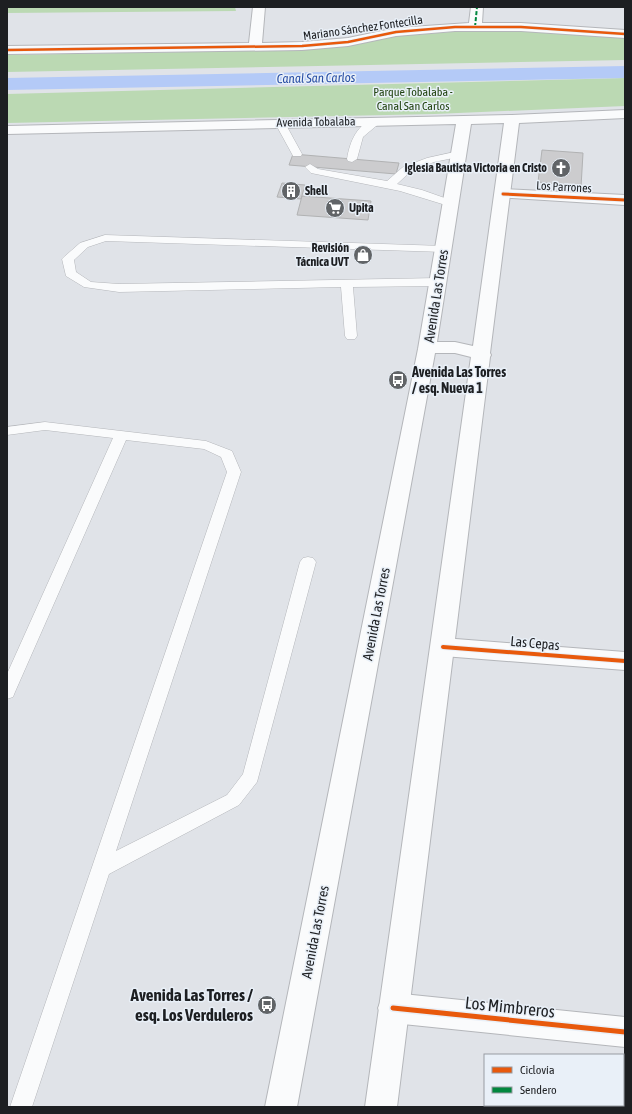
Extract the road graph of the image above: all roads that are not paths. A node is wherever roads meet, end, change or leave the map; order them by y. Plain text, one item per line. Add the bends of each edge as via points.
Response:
1 (259, 7) edge
2 (477, 7) edge
3 (475, 27) junction
4 (625, 34) edge
5 (255, 47) junction
6 (7, 50) edge
7 (625, 114) edge
8 (512, 119) junction
9 (464, 120) junction
10 (377, 122) junction
11 (280, 123) junction
12 (7, 130) edge
13 (297, 154) dead end
14 (459, 154) junction
15 (352, 159) dead end
16 (310, 167) dead end
17 (390, 184) junction
18 (503, 194) junction
19 (625, 200) edge
20 (452, 204) junction
21 (444, 249) junction
22 (438, 282) junction
23 (347, 284) junction
24 (351, 336) dead end
25 (427, 349) junction
26 (482, 355) junction
27 (7, 431) edge
28 (121, 435) junction
29 (308, 562) dead end
30 (443, 647) junction
31 (625, 662) edge
32 (7, 692) edge
33 (100, 869) junction
34 (393, 1008) junction
35 (625, 1032) edge
36 (21, 1107) edge
37 (281, 1107) edge
38 (381, 1107) edge

1 - 5 main road
2 - 3 main road
3 - 4 main road, Mariano Sánchez Fontecilla via 545,28
3 - 5 main road, Mariano Sánchez Fontecilla via 415,30 326,44
5 - 6 main road, Mariano Sánchez Fontecilla
7 - 8 main road, Avenida Tobalaba
8 - 9 main road, Avenida Tobalaba
8 - 18 main road
9 - 10 main road, Avenida Tobalaba
9 - 14 main road, Avenida Las Torres
10 - 11 main road, Avenida Tobalaba
10 - 15 lane via 362,131 354,141
11 - 12 main road, Avenida Tobalaba
11 - 13 lane
14 - 17 lane via 406,169
14 - 20 main road, Avenida Las Torres
16 - 17 lane via 316,171 350,174
17 - 20 lane
18 - 19 main road, Los Parrones
18 - 26 main road
20 - 21 main road, Avenida Las Torres
21 - 22 main road, Avenida Las Torres
21 - 23 lane via 105,238 84,245 68,259 70,274 88,285 119,288 222,284
22 - 23 lane
22 - 25 main road, Avenida Las Torres
23 - 24 lane
25 - 26 main road via 454,347
25 - 37 main road, Avenida Las Torres
26 - 30 main road
27 - 28 lane via 44,426
28 - 32 lane
28 - 33 lane via 206,445 227,454 234,472
29 - 33 lane via 250,777 233,800
30 - 31 main road, Las Cepas
30 - 34 main road
33 - 36 lane
34 - 35 main road, Los Mimbreros
34 - 38 main road

